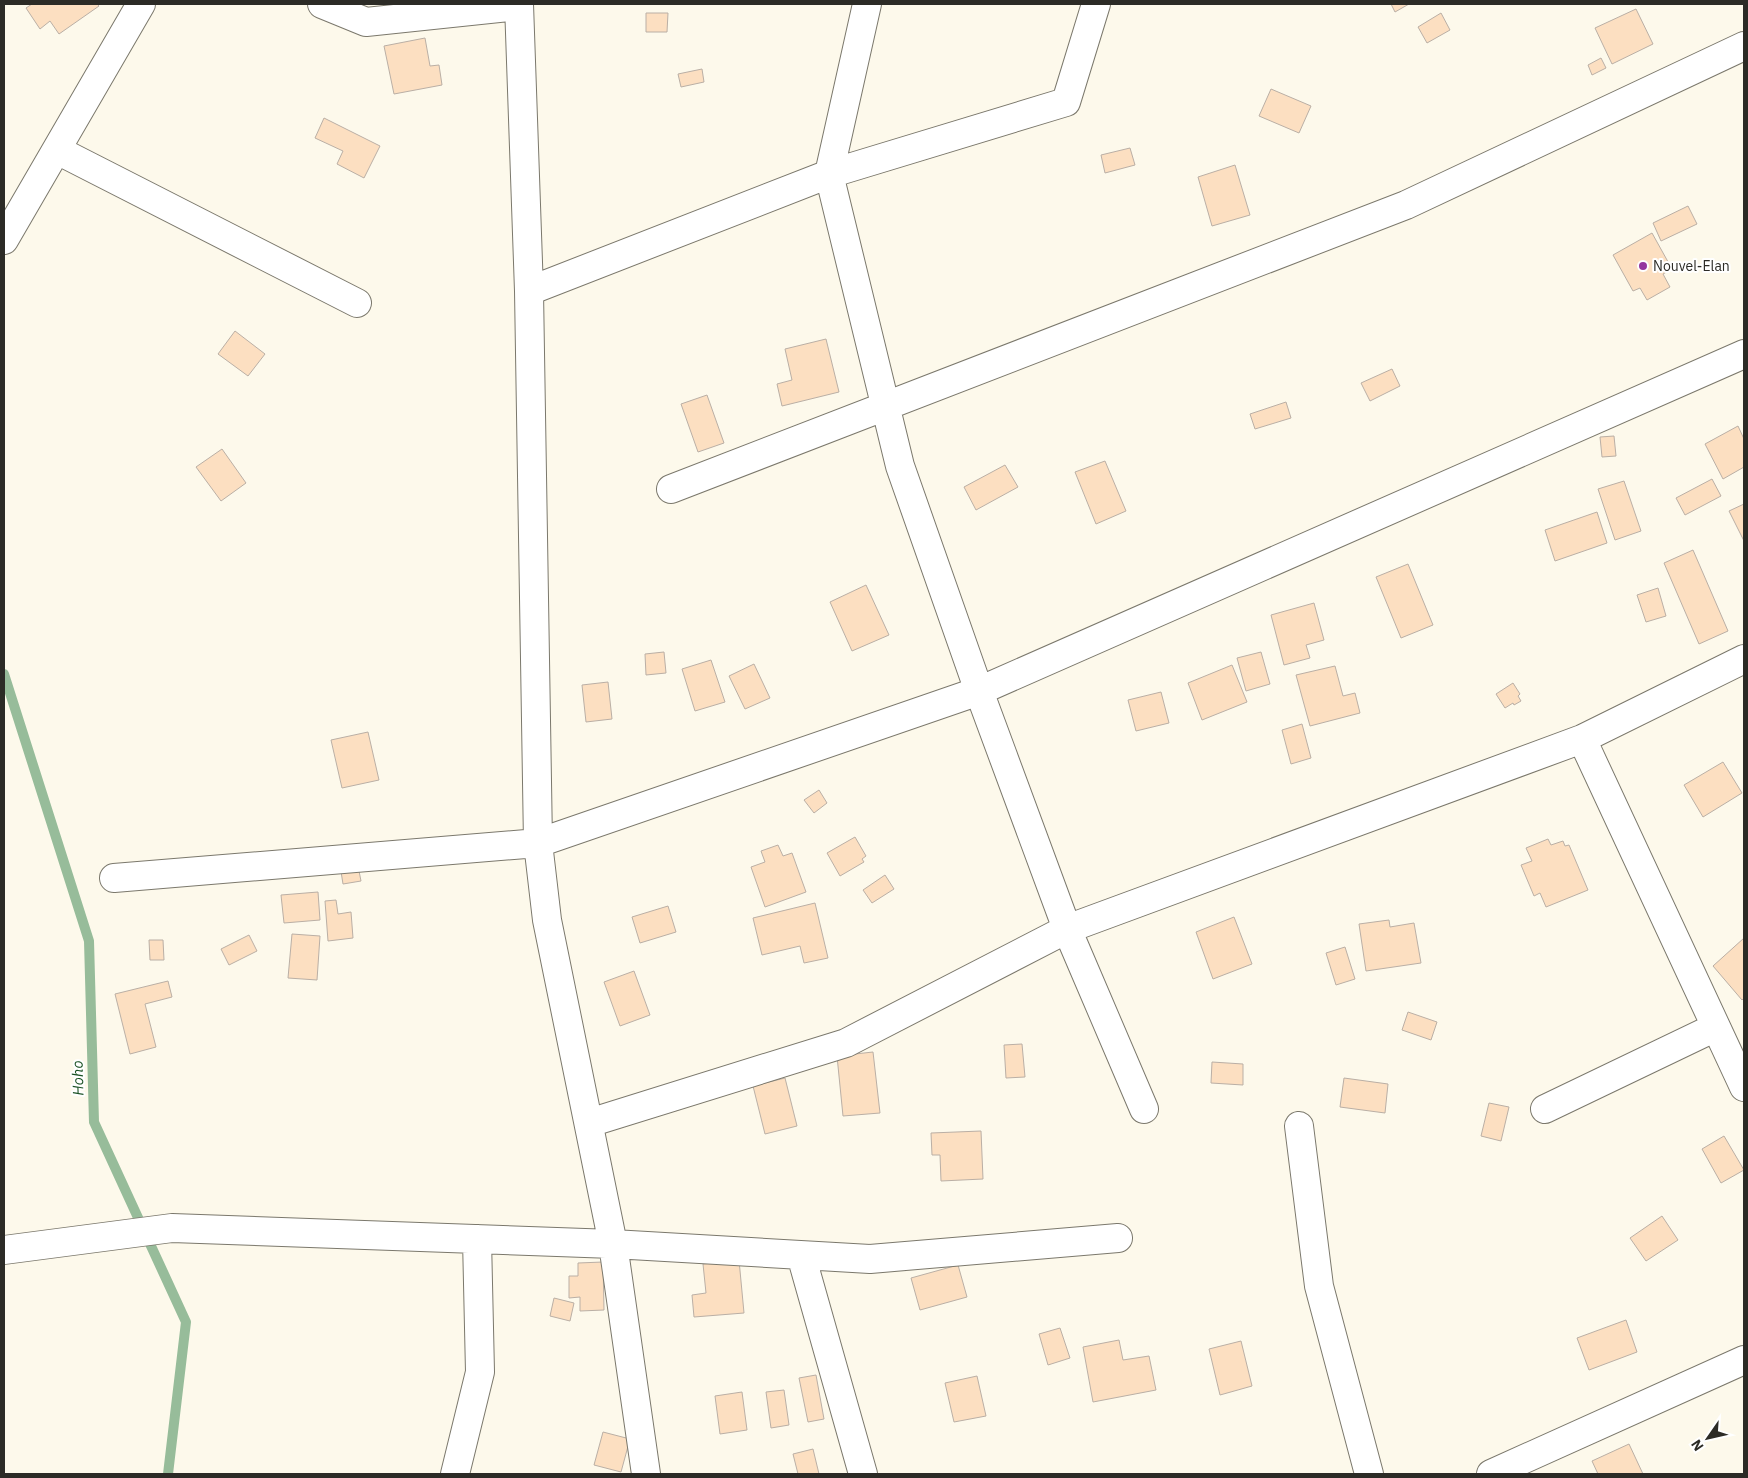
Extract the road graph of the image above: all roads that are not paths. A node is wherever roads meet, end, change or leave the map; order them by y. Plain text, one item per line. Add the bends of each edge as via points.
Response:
1 (140, 4) edge
2 (322, 4) edge
3 (867, 4) edge
4 (1096, 4) edge
5 (519, 5) edge
6 (1744, 46) edge
7 (57, 150) junction
8 (829, 174) junction
9 (4, 240) edge
10 (529, 291) junction
11 (357, 303) dead end
12 (1744, 354) edge
13 (886, 406) junction
14 (671, 489) dead end
15 (1744, 659) edge
16 (979, 691) junction
17 (1582, 739) junction
18 (538, 843) junction
19 (114, 878) dead end
20 (1067, 929) junction
21 (1716, 1027) junction
22 (1736, 1049) edge
23 (1744, 1087) edge
24 (1144, 1109) dead end
25 (1545, 1109) dead end
26 (589, 1123) junction
27 (1299, 1126) dead end
28 (1118, 1238) dead end
29 (477, 1239) junction
30 (613, 1244) junction
31 (4, 1250) edge
32 (801, 1255) junction
33 (1744, 1360) edge
34 (455, 1474) edge
35 (646, 1474) edge
36 (862, 1474) edge
37 (1369, 1474) edge
38 (1492, 1474) edge

1 - 7 street
2 - 5 street via 366,22
3 - 8 street
4 - 8 street via 1066,102
5 - 10 street
6 - 13 street via 1406,205
7 - 9 street
7 - 11 street
8 - 10 street
8 - 13 street
10 - 18 street
12 - 16 street
13 - 14 street
13 - 16 street via 900,466
15 - 17 street
16 - 18 street
16 - 20 street
17 - 20 street
17 - 21 street
18 - 19 street
18 - 26 street via 547,920
20 - 24 street
20 - 26 street via 846,1043
21 - 22 street
21 - 25 street
22 - 23 street
26 - 30 street
27 - 37 street via 1319,1286
28 - 32 street via 870,1259
29 - 30 street
29 - 31 street via 172,1228
29 - 34 street via 480,1372
30 - 32 street
30 - 35 street
32 - 36 street
33 - 38 street

